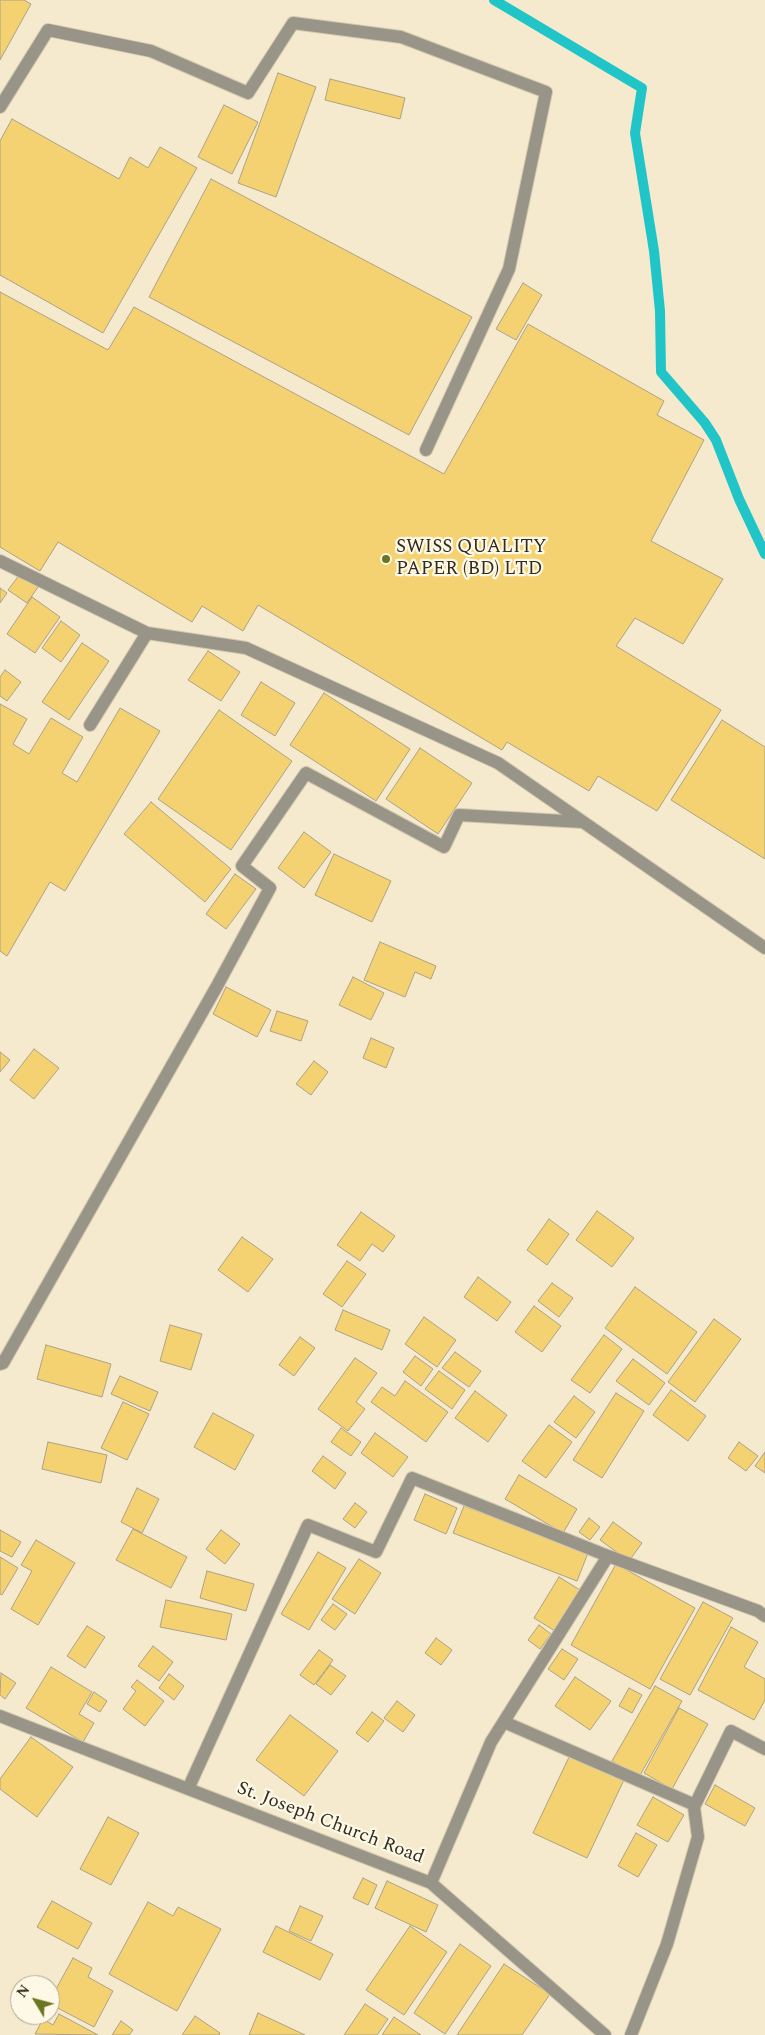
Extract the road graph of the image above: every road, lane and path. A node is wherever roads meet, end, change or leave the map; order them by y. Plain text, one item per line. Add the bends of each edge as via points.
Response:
1 (0, 107) edge
2 (426, 450) dead end
3 (0, 561) edge
4 (147, 633) junction
5 (90, 725) dead end
6 (582, 822) junction
7 (765, 948) edge
8 (0, 1364) edge
9 (608, 1556) junction
10 (765, 1616) edge
11 (0, 1716) edge
12 (504, 1722) junction
13 (765, 1749) edge
14 (188, 1789) junction
15 (696, 1805) junction
16 (431, 1883) junction
17 (605, 2035) edge
18 (631, 2035) edge

1 - 2 street via 48,30 151,51 248,93 293,23 401,37 546,92 509,269
3 - 4 street
4 - 5 street
4 - 6 street via 246,648 498,763
6 - 7 street
6 - 8 street via 459,815 444,847 306,773 242,866 270,888
9 - 10 street
9 - 12 street
9 - 14 street via 412,1478 376,1552 308,1525
11 - 14 street, St. Joseph Church Road
12 - 15 street
12 - 16 street via 491,1742
13 - 15 street via 731,1731
14 - 16 street, St. Joseph Church Road
15 - 18 street via 698,1837 667,1944
16 - 17 street, St. Joseph Church Road

